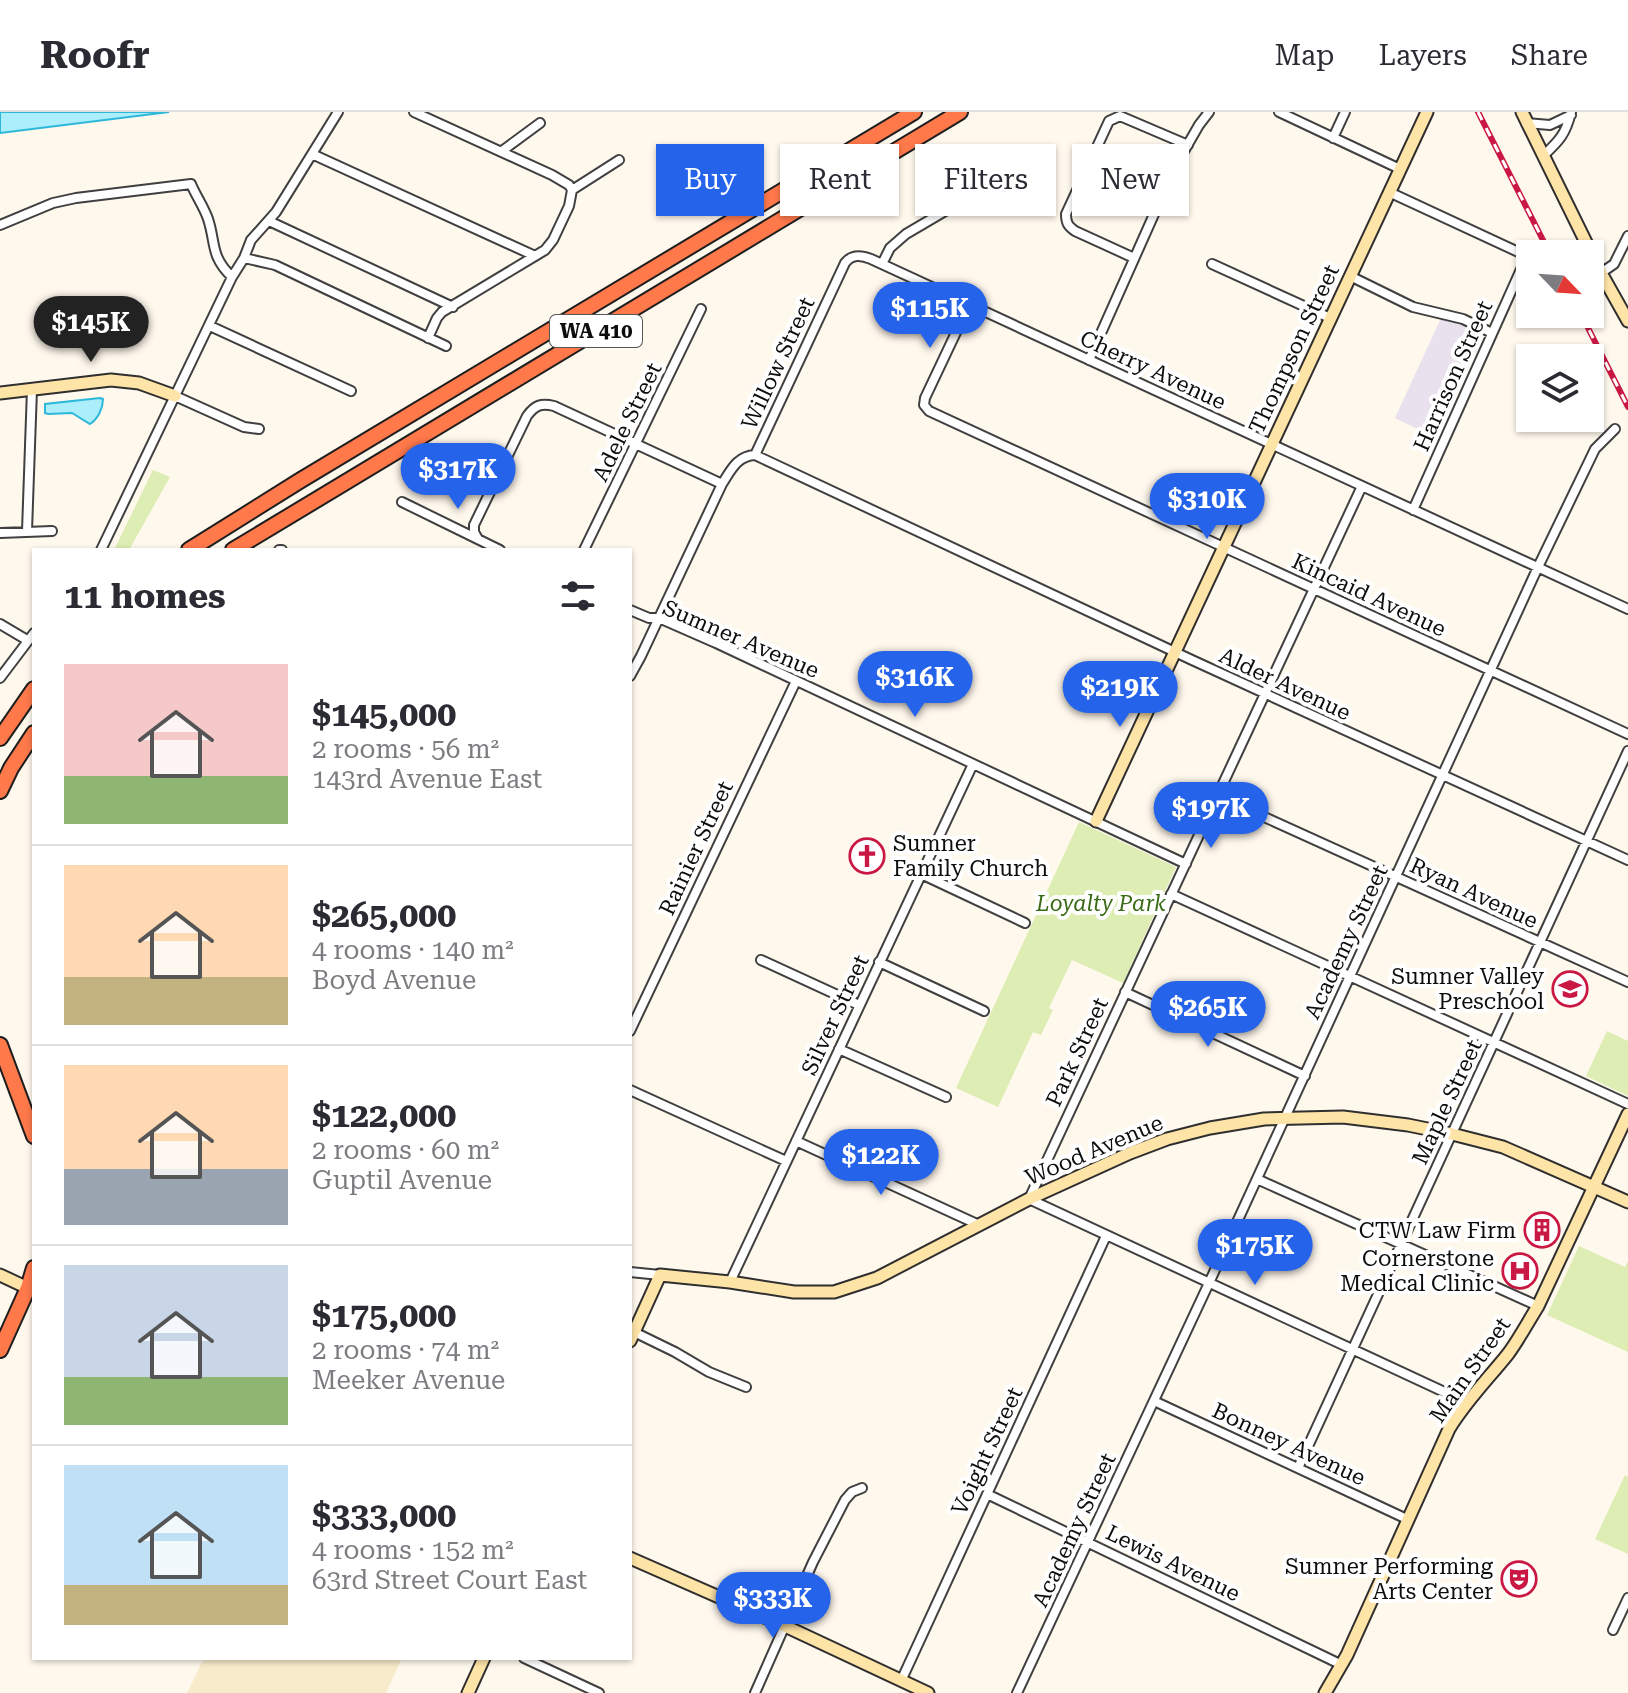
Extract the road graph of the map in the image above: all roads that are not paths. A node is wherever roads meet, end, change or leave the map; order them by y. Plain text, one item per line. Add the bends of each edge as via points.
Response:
1 (338, 112) edge
2 (414, 112) edge
3 (914, 112) edge
4 (960, 112) edge
5 (1209, 112) edge
6 (1279, 112) edge
7 (1345, 112) edge
8 (1427, 112) edge
9 (1571, 113) edge
10 (1524, 118) edge
11 (540, 123) dead end
12 (1333, 138) junction
13 (1098, 144) edge
14 (1186, 144) edge
15 (1189, 144) edge
16 (502, 151) junction
17 (312, 154) junction
18 (1543, 156) junction
19 (619, 160) dead end
20 (1400, 169) junction
21 (572, 190) junction
22 (1389, 192) junction
23 (1072, 201) edge
24 (937, 216) edge
25 (1153, 216) edge
26 (269, 221) junction
27 (0, 225) edge
28 (1628, 236) edge
29 (1585, 240) edge
30 (535, 256) junction
31 (244, 258) junction
32 (1134, 258) junction
33 (882, 264) junction
34 (1212, 264) dead end
35 (1604, 271) edge
36 (1350, 276) junction
37 (232, 277) junction
38 (1604, 278) edge
39 (969, 305) junction
40 (453, 307) junction
41 (701, 309) dead end
42 (1330, 318) junction
43 (1628, 321) edge
44 (210, 326) junction
45 (1492, 333) junction
46 (428, 338) junction
47 (446, 346) dead end
48 (1089, 360) junction
49 (32, 389) junction
50 (351, 391) dead end
51 (0, 393) edge
52 (175, 396) junction
53 (259, 429) dead end
54 (1615, 429) dead end
55 (637, 444) junction
56 (1271, 444) junction
57 (755, 455) junction
58 (722, 484) junction
59 (1362, 486) junction
60 (402, 502) dead end
61 (1413, 510) junction
62 (27, 531) junction
63 (52, 531) dead end
64 (0, 533) edge
65 (478, 539) junction
66 (1223, 547) junction
67 (102, 548) edge
68 (192, 548) edge
69 (236, 548) edge
70 (492, 548) edge
71 (585, 548) edge
72 (1538, 567) junction
73 (1314, 589) junction
74 (1628, 609) edge
75 (632, 611) edge
76 (659, 618) junction
77 (0, 624) edge
78 (31, 637) edge
79 (1174, 652) junction
80 (1490, 671) junction
81 (632, 672) edge
82 (0, 678) edge
83 (796, 681) junction
84 (32, 692) edge
85 (1265, 694) junction
86 (1628, 734) edge
87 (0, 738) edge
88 (30, 738) edge
89 (1628, 751) edge
90 (973, 764) junction
91 (1442, 775) junction
92 (0, 791) edge
93 (1218, 796) junction
94 (0, 802) edge
95 (1096, 821) junction
96 (1587, 842) junction
97 (1628, 860) edge
98 (1186, 864) junction
99 (921, 874) junction
100 (1396, 877) junction
101 (1171, 894) junction
102 (1025, 923) dead end
103 (1540, 943) junction
104 (761, 960) dead end
105 (879, 962) junction
106 (1350, 976) junction
107 (1628, 982) edge
108 (1125, 992) junction
109 (859, 1005) junction
110 (984, 1011) dead end
111 (632, 1027) edge
112 (1494, 1043) junction
113 (0, 1045) edge
114 (839, 1049) junction
115 (1305, 1076) junction
116 (632, 1091) edge
117 (946, 1097) dead end
118 (1628, 1104) edge
119 (1628, 1114) edge
120 (1285, 1118) junction
121 (32, 1131) edge
122 (1452, 1134) junction
123 (796, 1141) junction
124 (786, 1161) junction
125 (1257, 1179) junction
126 (1594, 1186) junction
127 (1029, 1199) junction
128 (1628, 1202) edge
129 (979, 1225) junction
130 (1106, 1236) junction
131 (1401, 1244) junction
132 (632, 1272) edge
133 (0, 1275) edge
134 (660, 1275) junction
135 (730, 1282) junction
136 (1209, 1283) junction
137 (31, 1290) edge
138 (32, 1305) edge
139 (1538, 1306) junction
140 (16, 1316) junction
141 (632, 1337) edge
142 (0, 1350) edge
143 (1352, 1350) junction
144 (746, 1387) dead end
145 (1154, 1401) junction
146 (1468, 1403) junction
147 (1298, 1468) junction
148 (862, 1488) dead end
149 (987, 1494) junction
150 (1409, 1520) junction
151 (1089, 1543) junction
152 (632, 1559) edge
153 (1628, 1598) edge
154 (785, 1626) junction
155 (1613, 1630) dead end
156 (483, 1660) edge
157 (528, 1660) edge
158 (1342, 1665) junction
159 (901, 1681) junction
160 (468, 1693) edge
161 (599, 1693) edge
162 (755, 1693) edge
163 (928, 1693) edge
164 (1017, 1693) edge
165 (1325, 1693) edge

1 - 17 street
2 - 16 street
3 - 68 highway, WA 410
4 - 69 highway, WA 410
5 - 15 street
6 - 12 street
7 - 12 street
8 - 20 street, Thompson Street
9 - 10 street via 1550,125
9 - 18 street via 1562,138
10 - 18 street
11 - 16 street
12 - 20 street
13 - 14 street via 1109,121 1120,116
16 - 21 street
17 - 26 street
17 - 30 street
18 - 29 street
19 - 21 street
20 - 22 street, Thompson Street
21 - 30 street via 553,240
22 - 36 street, Thompson Street
22 - 45 street, Harrison Street via 1527,256
23 - 32 street via 1066,214 1070,228
24 - 33 street via 891,247
25 - 32 street
26 - 31 street via 251,240
26 - 40 street
27 - 37 street via 76,198 191,184 209,221 213,248
28 - 35 street via 1614,264
30 - 40 street
31 - 37 street
31 - 46 street via 275,265
32 - 48 street
33 - 39 street, Cherry Avenue
33 - 57 street, Willow Street via 860,256 845,262
34 - 42 street
36 - 42 street, Thompson Street
36 - 45 street via 1413,307 1463,319
37 - 44 street
38 - 43 street
39 - 48 street, Cherry Avenue
39 - 66 street, Kincaid Avenue via 925,396 929,411
40 - 46 street via 437,318
41 - 55 street, Adele Street
42 - 56 street, Thompson Street
44 - 50 street
44 - 52 street
45 - 61 street, Harrison Street
46 - 47 street
48 - 56 street, Cherry Avenue
49 - 51 street
49 - 52 street via 111,380
49 - 62 street
52 - 53 street
52 - 67 street
54 - 72 street, Academy Street via 1595,449
55 - 58 street
55 - 65 street via 554,406 533,407 474,525
55 - 71 street, Adele Street
56 - 59 street, Cherry Avenue
56 - 66 street, Thompson Street
57 - 58 street, Willow Street via 735,463
57 - 79 street, Alder Avenue
58 - 76 street, Willow Street
59 - 61 street, Cherry Avenue
59 - 73 street, Park Street
60 - 65 street
61 - 72 street, Cherry Avenue
62 - 63 street
62 - 64 street
65 - 70 street
66 - 73 street, Kincaid Avenue
66 - 79 street, Thompson Street
72 - 74 street, Cherry Avenue
72 - 80 street, Academy Street
73 - 80 street, Kincaid Avenue
73 - 85 street, Park Street
75 - 76 street, Sumner Avenue
76 - 81 street, Willow Street
76 - 83 street, Sumner Avenue
77 - 78 street
78 - 82 street
79 - 85 street, Alder Avenue
79 - 95 street, Thompson Street
80 - 86 street, Kincaid Avenue
80 - 91 street, Academy Street
83 - 90 street, Sumner Avenue
83 - 111 street, Rainier Street
84 - 87 highway
85 - 91 street, Alder Avenue
85 - 93 street, Park Street
88 - 92 highway
88 - 94 highway
89 - 96 street, Maple Street
90 - 95 street, Sumner Avenue
90 - 99 street, Silver Street
91 - 96 street, Alder Avenue
91 - 100 street, Academy Street
93 - 98 street, Park Street
93 - 100 street, Ryan Avenue
95 - 98 street, Sumner Avenue
96 - 97 street, Alder Avenue
96 - 103 street, Maple Street
98 - 101 street, Park Street
99 - 102 street
99 - 105 street, Silver Street
100 - 103 street, Ryan Avenue
100 - 106 street, Academy Street
101 - 106 street
101 - 108 street, Park Street
103 - 107 street, Ryan Avenue
103 - 112 street, Maple Street
104 - 109 street
105 - 109 street, Silver Street
105 - 110 street
106 - 112 street
106 - 115 street, Academy Street
108 - 115 street
108 - 127 street, Park Street
109 - 114 street, Silver Street
112 - 118 street
112 - 122 street, Maple Street
113 - 121 highway
114 - 117 street
114 - 123 street, Silver Street
115 - 120 street, Academy Street
116 - 124 street
119 - 126 street, Main Street
120 - 122 street, Wood Avenue via 1343,1117
120 - 125 street, Academy Street
120 - 127 street, Wood Avenue via 1239,1122 1167,1139
122 - 126 street, Wood Avenue via 1503,1147
122 - 131 street, Maple Street
123 - 124 street, Silver Street
123 - 129 street
124 - 135 street, Silver Street
125 - 131 street
125 - 136 street, Academy Street
126 - 128 street, Wood Avenue
126 - 139 street, Main Street
127 - 129 street, Wood Avenue
127 - 130 street
129 - 135 street, Wood Avenue via 877,1278 834,1292
130 - 136 street
130 - 149 street, Voight Street
131 - 139 street
131 - 143 street, Maple Street
132 - 134 street, Wood Avenue
133 - 137 street
134 - 135 street, Wood Avenue
134 - 141 street
136 - 143 street
136 - 145 street, Academy Street
137 - 140 highway
138 - 140 highway
139 - 146 street, Main Street
140 - 142 highway
141 - 144 street
143 - 146 street
143 - 147 street, Maple Street
145 - 147 street, Bonney Avenue
145 - 151 street, Academy Street
146 - 150 street, Main Street via 1449,1429
147 - 150 street, Bonney Avenue
148 - 154 street via 845,1500
149 - 151 street, Lewis Avenue
149 - 159 street, Voight Street
150 - 158 street, Main Street
151 - 158 street, Lewis Avenue
151 - 164 street, Academy Street
152 - 154 street
153 - 155 street
154 - 159 street
154 - 162 street
156 - 160 street
157 - 161 street
158 - 165 street, Main Street
159 - 163 street

